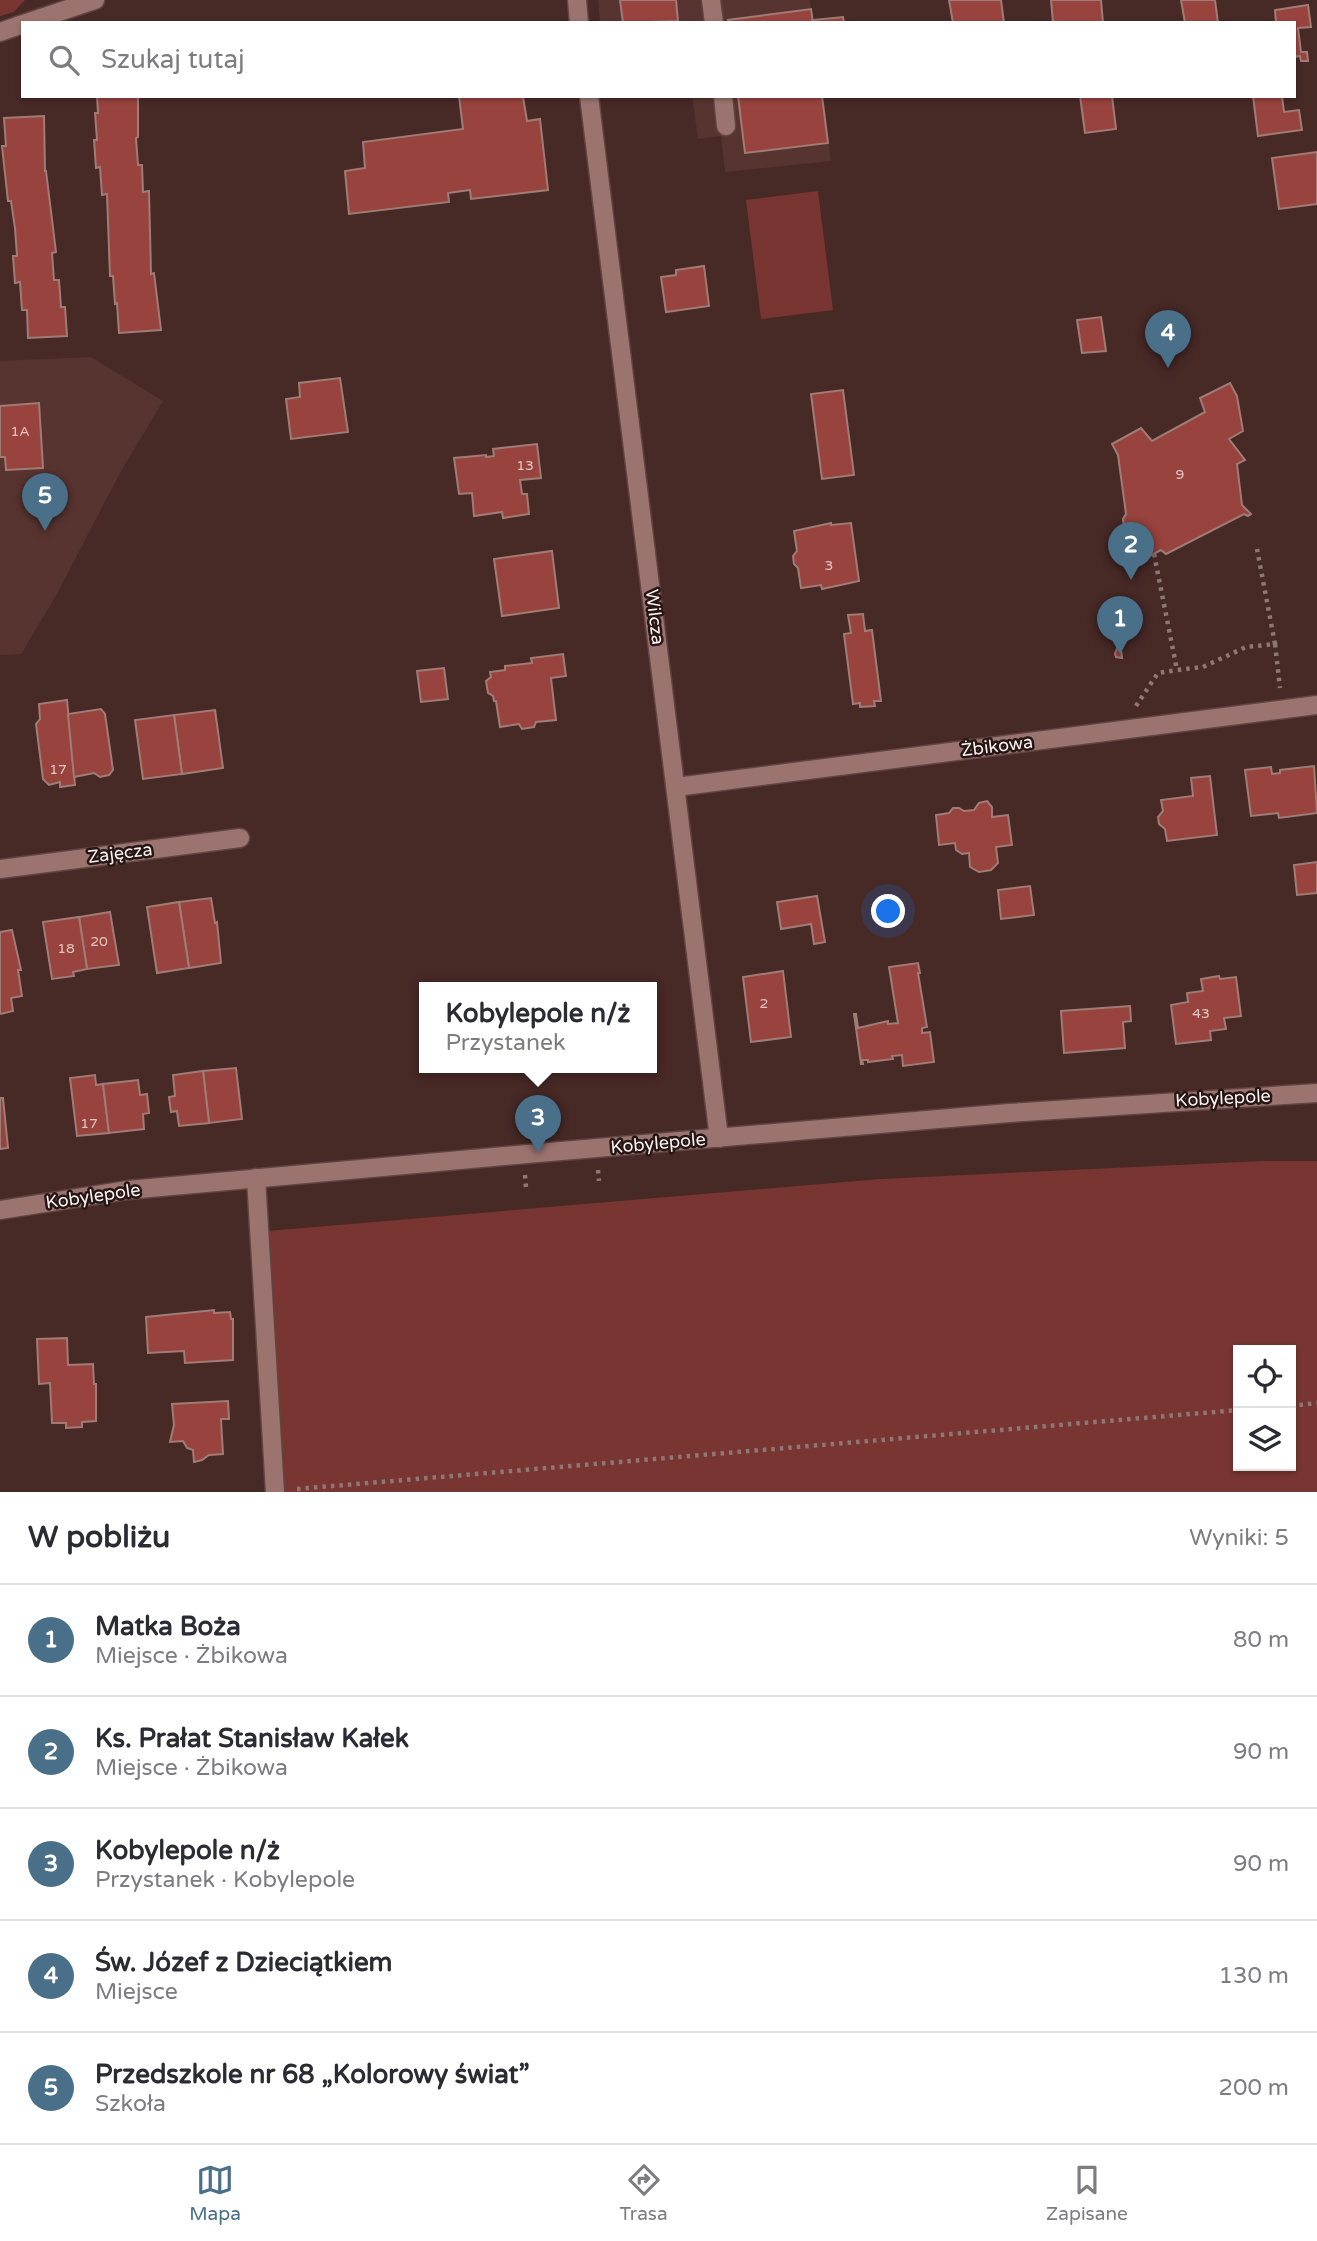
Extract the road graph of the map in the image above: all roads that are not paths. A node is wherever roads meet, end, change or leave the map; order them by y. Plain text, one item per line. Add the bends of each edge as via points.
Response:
1 (95, 0) edge
2 (577, 0) edge
3 (711, 0) edge
4 (46, 8) edge
5 (27, 21) edge
6 (579, 21) edge
7 (714, 21) edge
8 (21, 24) edge
9 (0, 32) edge
10 (589, 98) edge
11 (723, 98) edge
12 (726, 126) dead end
13 (1317, 705) edge
14 (676, 787) junction
15 (240, 838) dead end
16 (0, 869) edge
17 (1317, 1093) edge
18 (719, 1138) junction
19 (256, 1178) junction
20 (0, 1210) edge
21 (275, 1492) edge

1 - 4 street
2 - 6 street
3 - 7 street
4 - 5 street
8 - 9 street
10 - 14 street, Wilcza
11 - 12 street
13 - 14 street, Żbikowa
14 - 18 street, Wilcza
15 - 16 street, Zajęcza
17 - 18 street, Kobylepole
18 - 19 street, Kobylepole
19 - 20 street, Kobylepole via 128,1190
19 - 21 street

